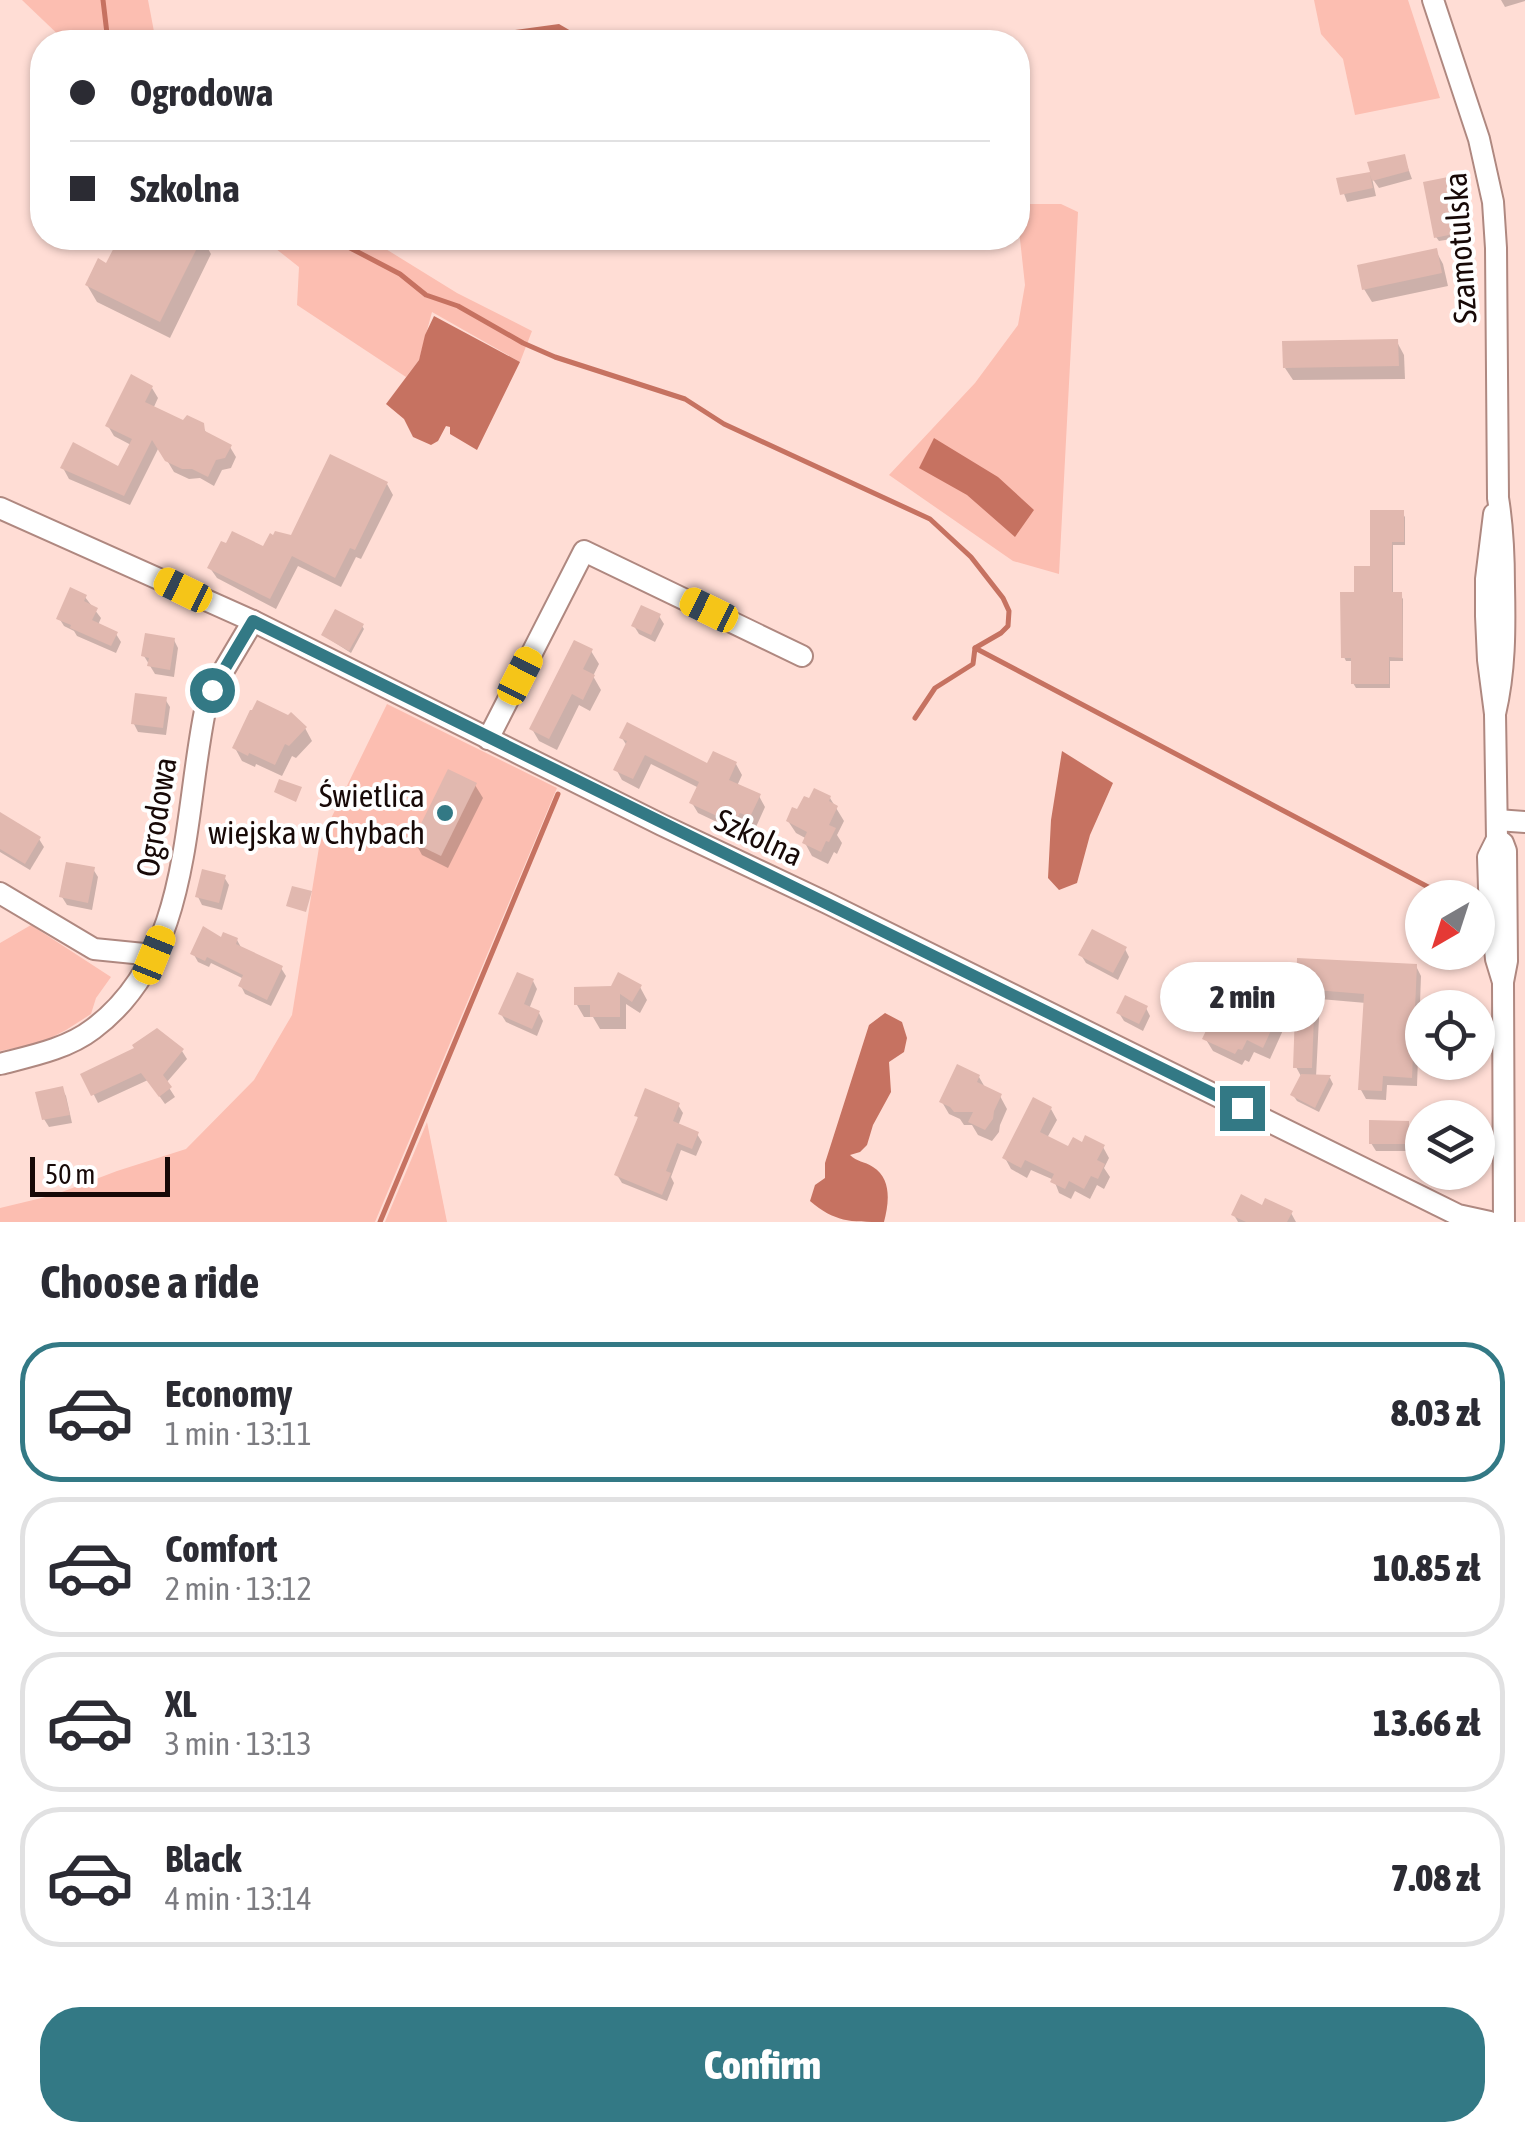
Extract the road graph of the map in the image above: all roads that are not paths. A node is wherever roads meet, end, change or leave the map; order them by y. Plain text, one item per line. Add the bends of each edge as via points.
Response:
1 (1433, 0) edge
2 (0, 508) edge
3 (1505, 614) edge
4 (253, 621) junction
5 (802, 656) dead end
6 (488, 738) junction
7 (1525, 822) edge
8 (1497, 830) junction
9 (1525, 840) edge
10 (0, 892) edge
11 (154, 955) junction
12 (0, 1064) edge
13 (1490, 1222) edge
14 (1504, 1222) edge

1 - 3 street, Szamotulska via 1479,139 1492,202
2 - 4 street, Szkolna
3 - 8 street, Szamotulska via 1496,714
4 - 6 street, Szkolna
4 - 11 street, Ogrodowa via 205,711 172,902
5 - 6 street via 584,551
6 - 13 street, Szkolna via 1458,1215
7 - 8 street
8 - 9 street
8 - 14 street, Szamotulska via 1488,888 1502,982
10 - 11 street via 94,950
11 - 12 street, Ogrodowa via 134,988 91,1031

